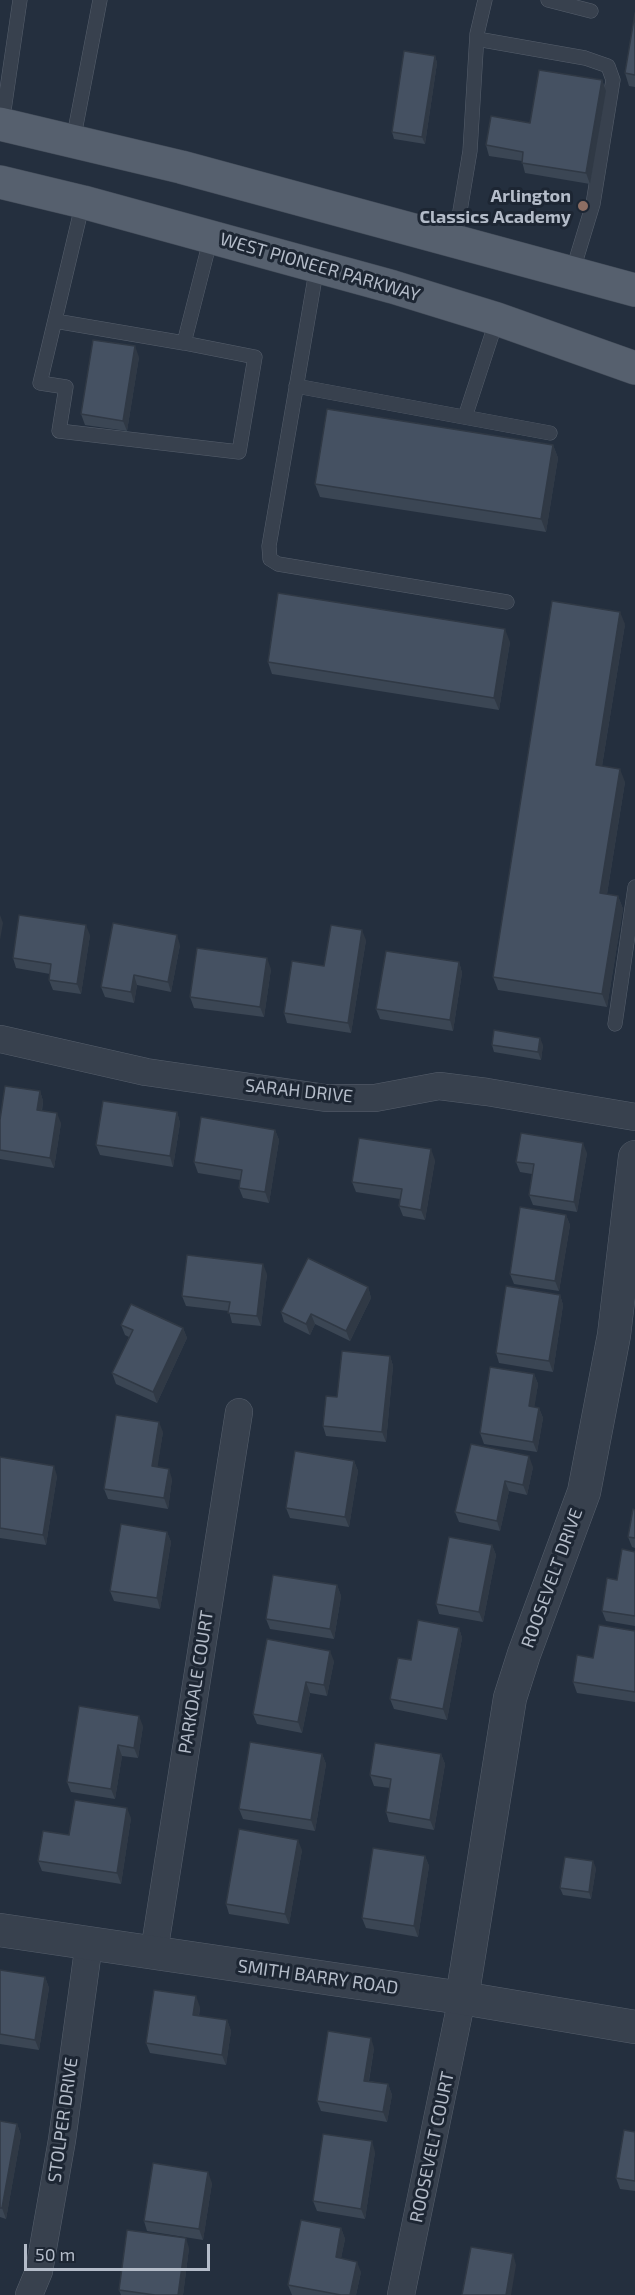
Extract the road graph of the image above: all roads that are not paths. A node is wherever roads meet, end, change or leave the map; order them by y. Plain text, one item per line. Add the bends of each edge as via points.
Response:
1 (20, 0) edge
2 (100, 0) edge
3 (485, 0) edge
4 (548, 0) edge
5 (591, 11) dead end
6 (477, 39) junction
7 (1, 124) edge
8 (73, 141) junction
9 (0, 182) edge
10 (83, 202) junction
11 (211, 237) junction
12 (454, 241) junction
13 (316, 266) junction
14 (572, 273) junction
15 (635, 290) edge
16 (497, 319) junction
17 (55, 321) junction
18 (184, 343) junction
19 (635, 368) edge
20 (296, 386) junction
21 (465, 417) junction
22 (550, 433) dead end
23 (507, 602) dead end
24 (635, 888) edge
25 (634, 902) edge
26 (615, 1024) dead end
27 (0, 1039) edge
28 (635, 1117) edge
29 (635, 1157) edge
30 (239, 1412) dead end
31 (0, 1930) edge
32 (90, 1943) junction
33 (154, 1952) junction
34 (462, 1998) junction
35 (635, 2027) edge
36 (29, 2295) edge
37 (401, 2295) edge

1 - 7 lane
2 - 8 lane
3 - 6 lane
4 - 5 lane
6 - 12 lane via 470,151
6 - 14 lane via 585,58 608,66 613,80 595,192
7 - 8 main road
8 - 12 main road
9 - 10 main road, WEST PIONEER PARKWAY
10 - 11 main road, WEST PIONEER PARKWAY
10 - 17 lane
11 - 13 main road, WEST PIONEER PARKWAY
11 - 18 lane
12 - 14 main road
13 - 16 main road, WEST PIONEER PARKWAY
13 - 20 lane
14 - 15 main road
16 - 19 main road, WEST PIONEER PARKWAY
16 - 21 lane
17 - 18 lane
17 - 18 lane via 40,383 66,387 59,431 239,452 255,357
20 - 21 lane
20 - 23 lane via 268,546 270,559 278,564
21 - 22 lane
24 - 25 lane
25 - 26 lane
27 - 28 street, SARAH DRIVE via 146,1072 326,1098 375,1098 439,1086
29 - 34 street, ROOSEVELT DRIVE via 614,1335 584,1492 510,1698
30 - 33 street, PARKDALE COURT
31 - 32 street, SMITH BARRY ROAD
32 - 33 street, SMITH BARRY ROAD
32 - 36 street, STOLPER DRIVE via 62,2140 39,2271
33 - 34 street, SMITH BARRY ROAD
34 - 35 street, SMITH BARRY ROAD
34 - 37 street, ROOSEVELT COURT

